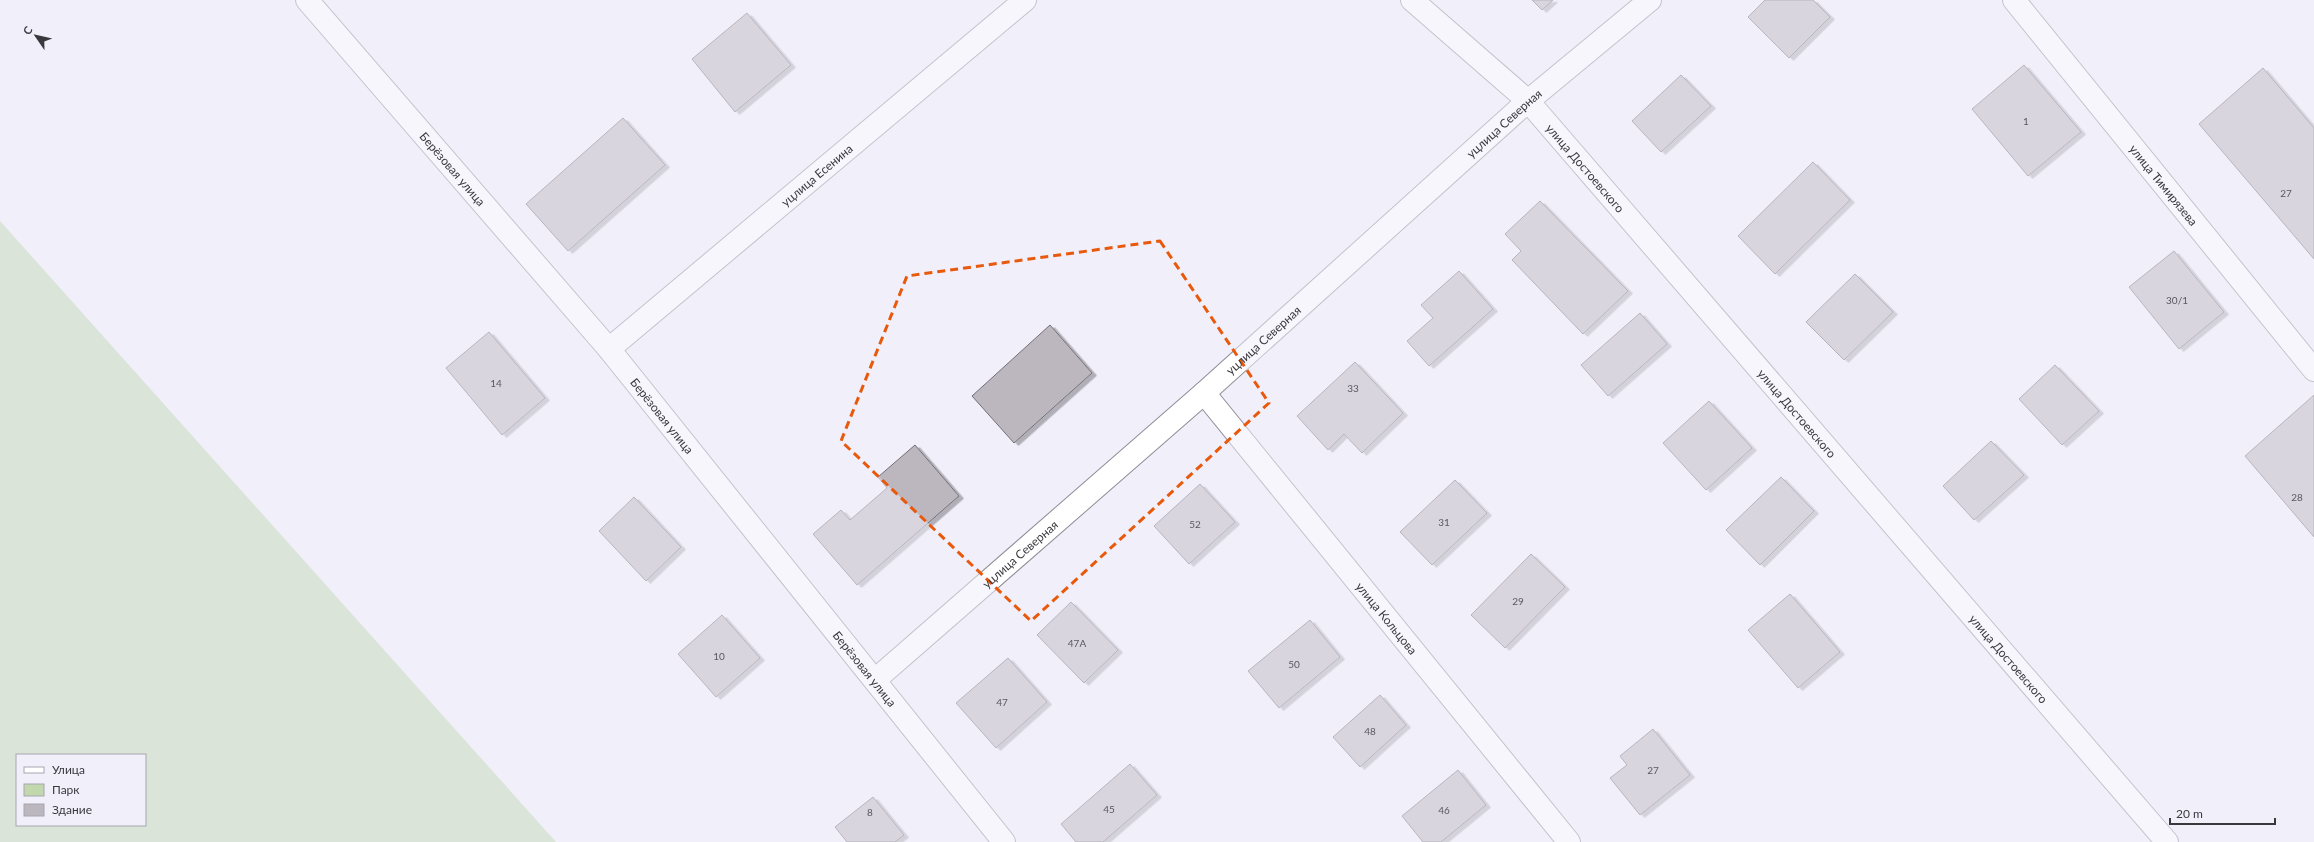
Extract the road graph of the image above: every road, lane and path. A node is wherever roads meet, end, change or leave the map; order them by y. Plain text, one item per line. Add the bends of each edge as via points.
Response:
1 (307, 0) edge
2 (1025, 0) edge
3 (1412, 0) edge
4 (1650, 0) edge
5 (2014, 0) edge
6 (1528, 101) junction
7 (609, 349) junction
8 (2314, 370) edge
9 (1204, 393) junction
10 (875, 680) junction
11 (1004, 842) edge
12 (1569, 842) edge
13 (2167, 842) edge

1 - 7 street, Берёзовая улица
2 - 7 street, уцлица Есенина
3 - 6 street, улица Достоевского
4 - 6 street, уцлица Северная
5 - 8 street, улица Тимирязева
6 - 9 street, уцлица Северная
6 - 13 street, улица Достоевского
7 - 10 street, Берёзовая улица
9 - 10 street, уцлица Северная
9 - 12 street, улица Кольцова
10 - 11 street, Берёзовая улица

